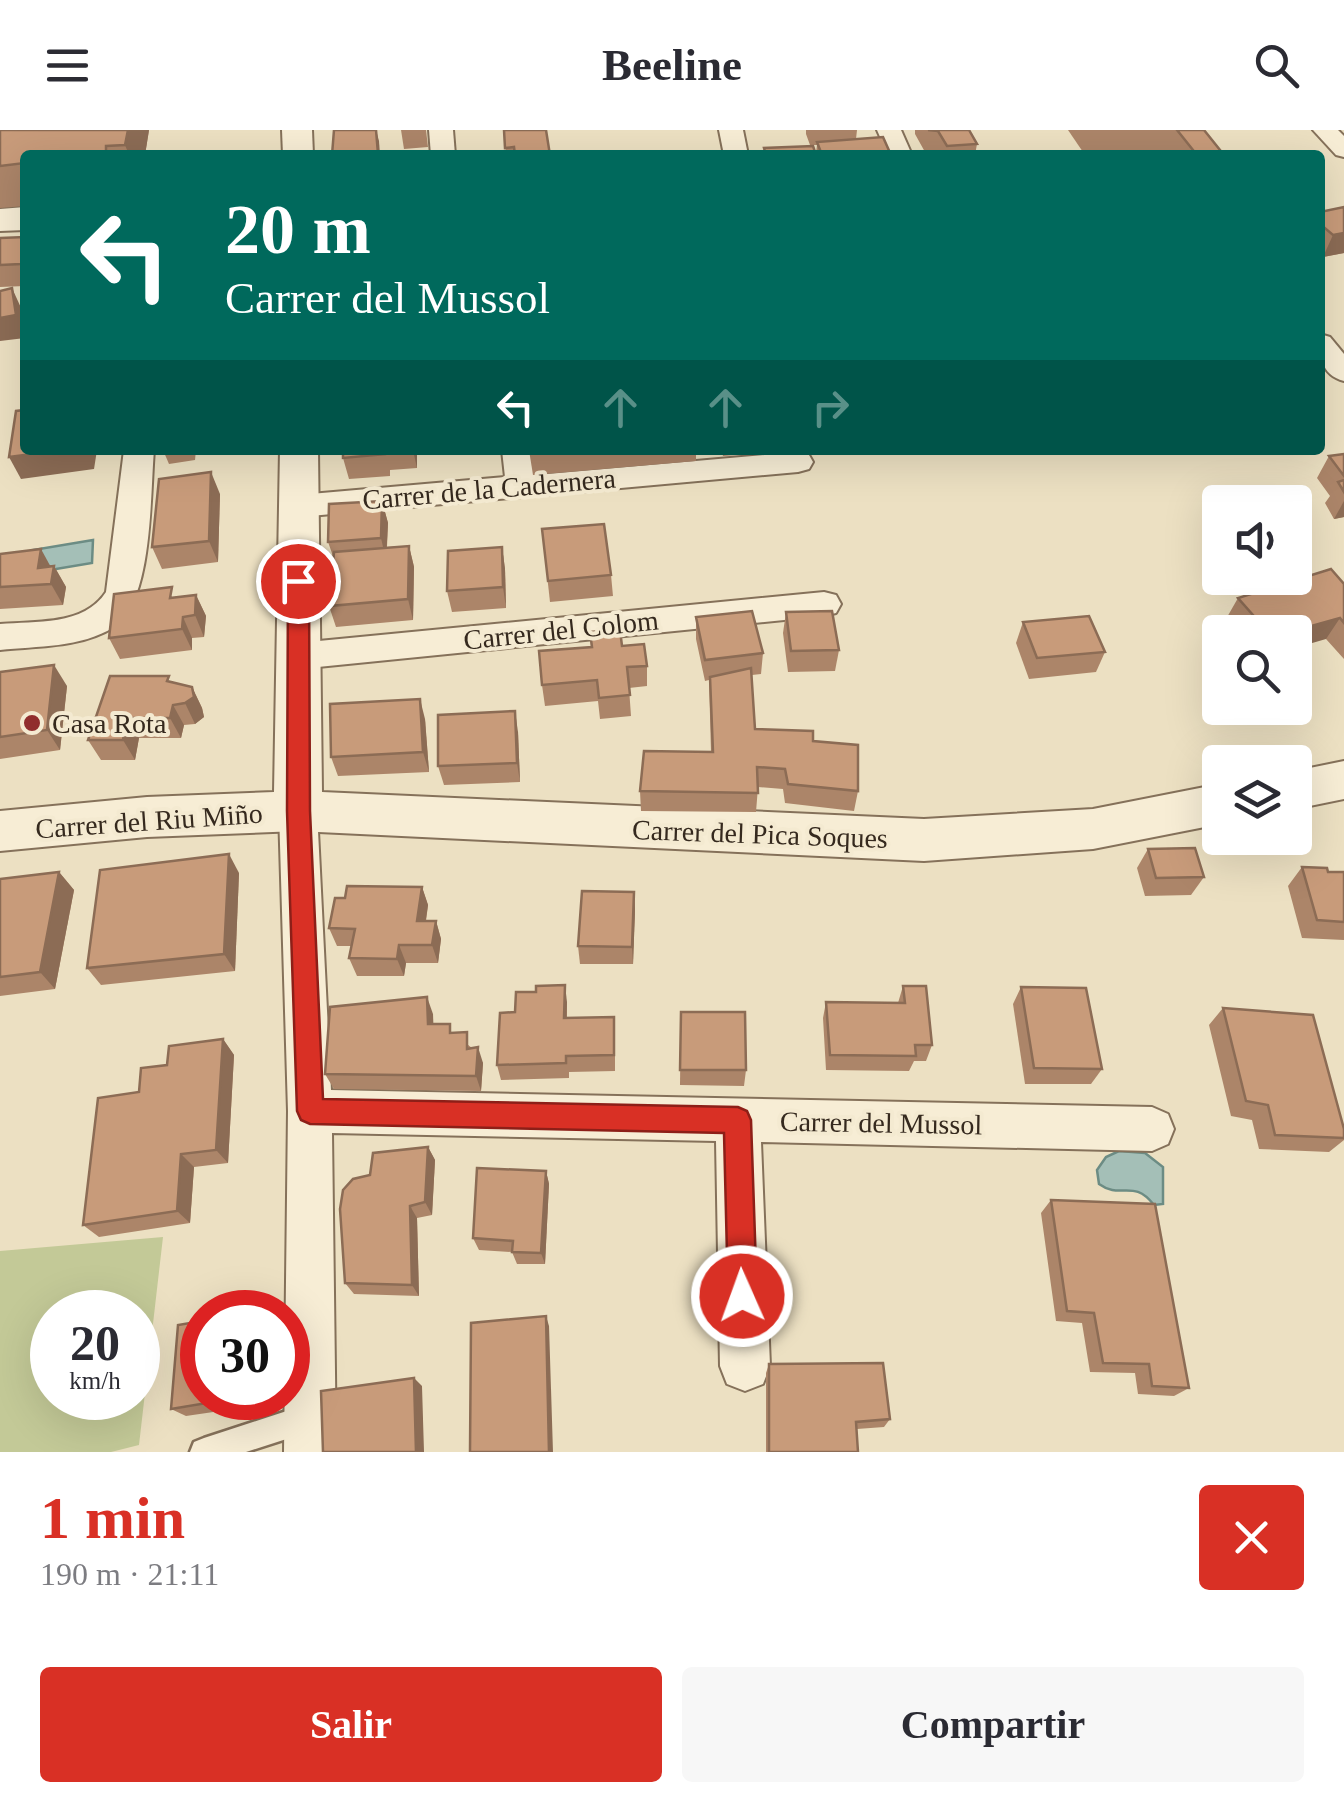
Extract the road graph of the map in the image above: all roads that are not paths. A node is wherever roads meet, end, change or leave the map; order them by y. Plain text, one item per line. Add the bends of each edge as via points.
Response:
1 (1325, 130) edge
2 (1344, 150) edge
3 (1325, 348) edge
4 (1344, 372) edge
5 (138, 455) edge
6 (299, 455) edge
7 (518, 455) edge
8 (709, 460) edge
9 (798, 462) dead end
10 (522, 486) junction
11 (299, 506) junction
12 (824, 604) dead end
13 (0, 637) edge
14 (298, 656) junction
15 (1344, 780) edge
16 (1312, 787) edge
17 (1202, 808) edge
18 (298, 811) junction
19 (0, 831) edge
20 (310, 1111) junction
21 (738, 1120) junction
22 (1152, 1129) dead end
23 (744, 1366) dead end
24 (310, 1435) edge
25 (204, 1452) edge

1 - 2 street
3 - 4 street
5 - 13 street via 118,606 97,622
6 - 11 street
7 - 10 street
8 - 9 street, Carrer de la Cadernera
8 - 10 street, Carrer de la Cadernera
10 - 11 street, Carrer de la Cadernera
11 - 14 street
12 - 14 street, Carrer del Colom
14 - 18 street
15 - 16 street
17 - 18 street, Carrer del Pica Soques via 1093,829 924,840
18 - 19 street, Carrer del Riu Miño
18 - 20 street
20 - 21 street, Carrer del Mussol
20 - 24 street
21 - 22 street, Carrer del Mussol
21 - 23 street
24 - 25 lane

